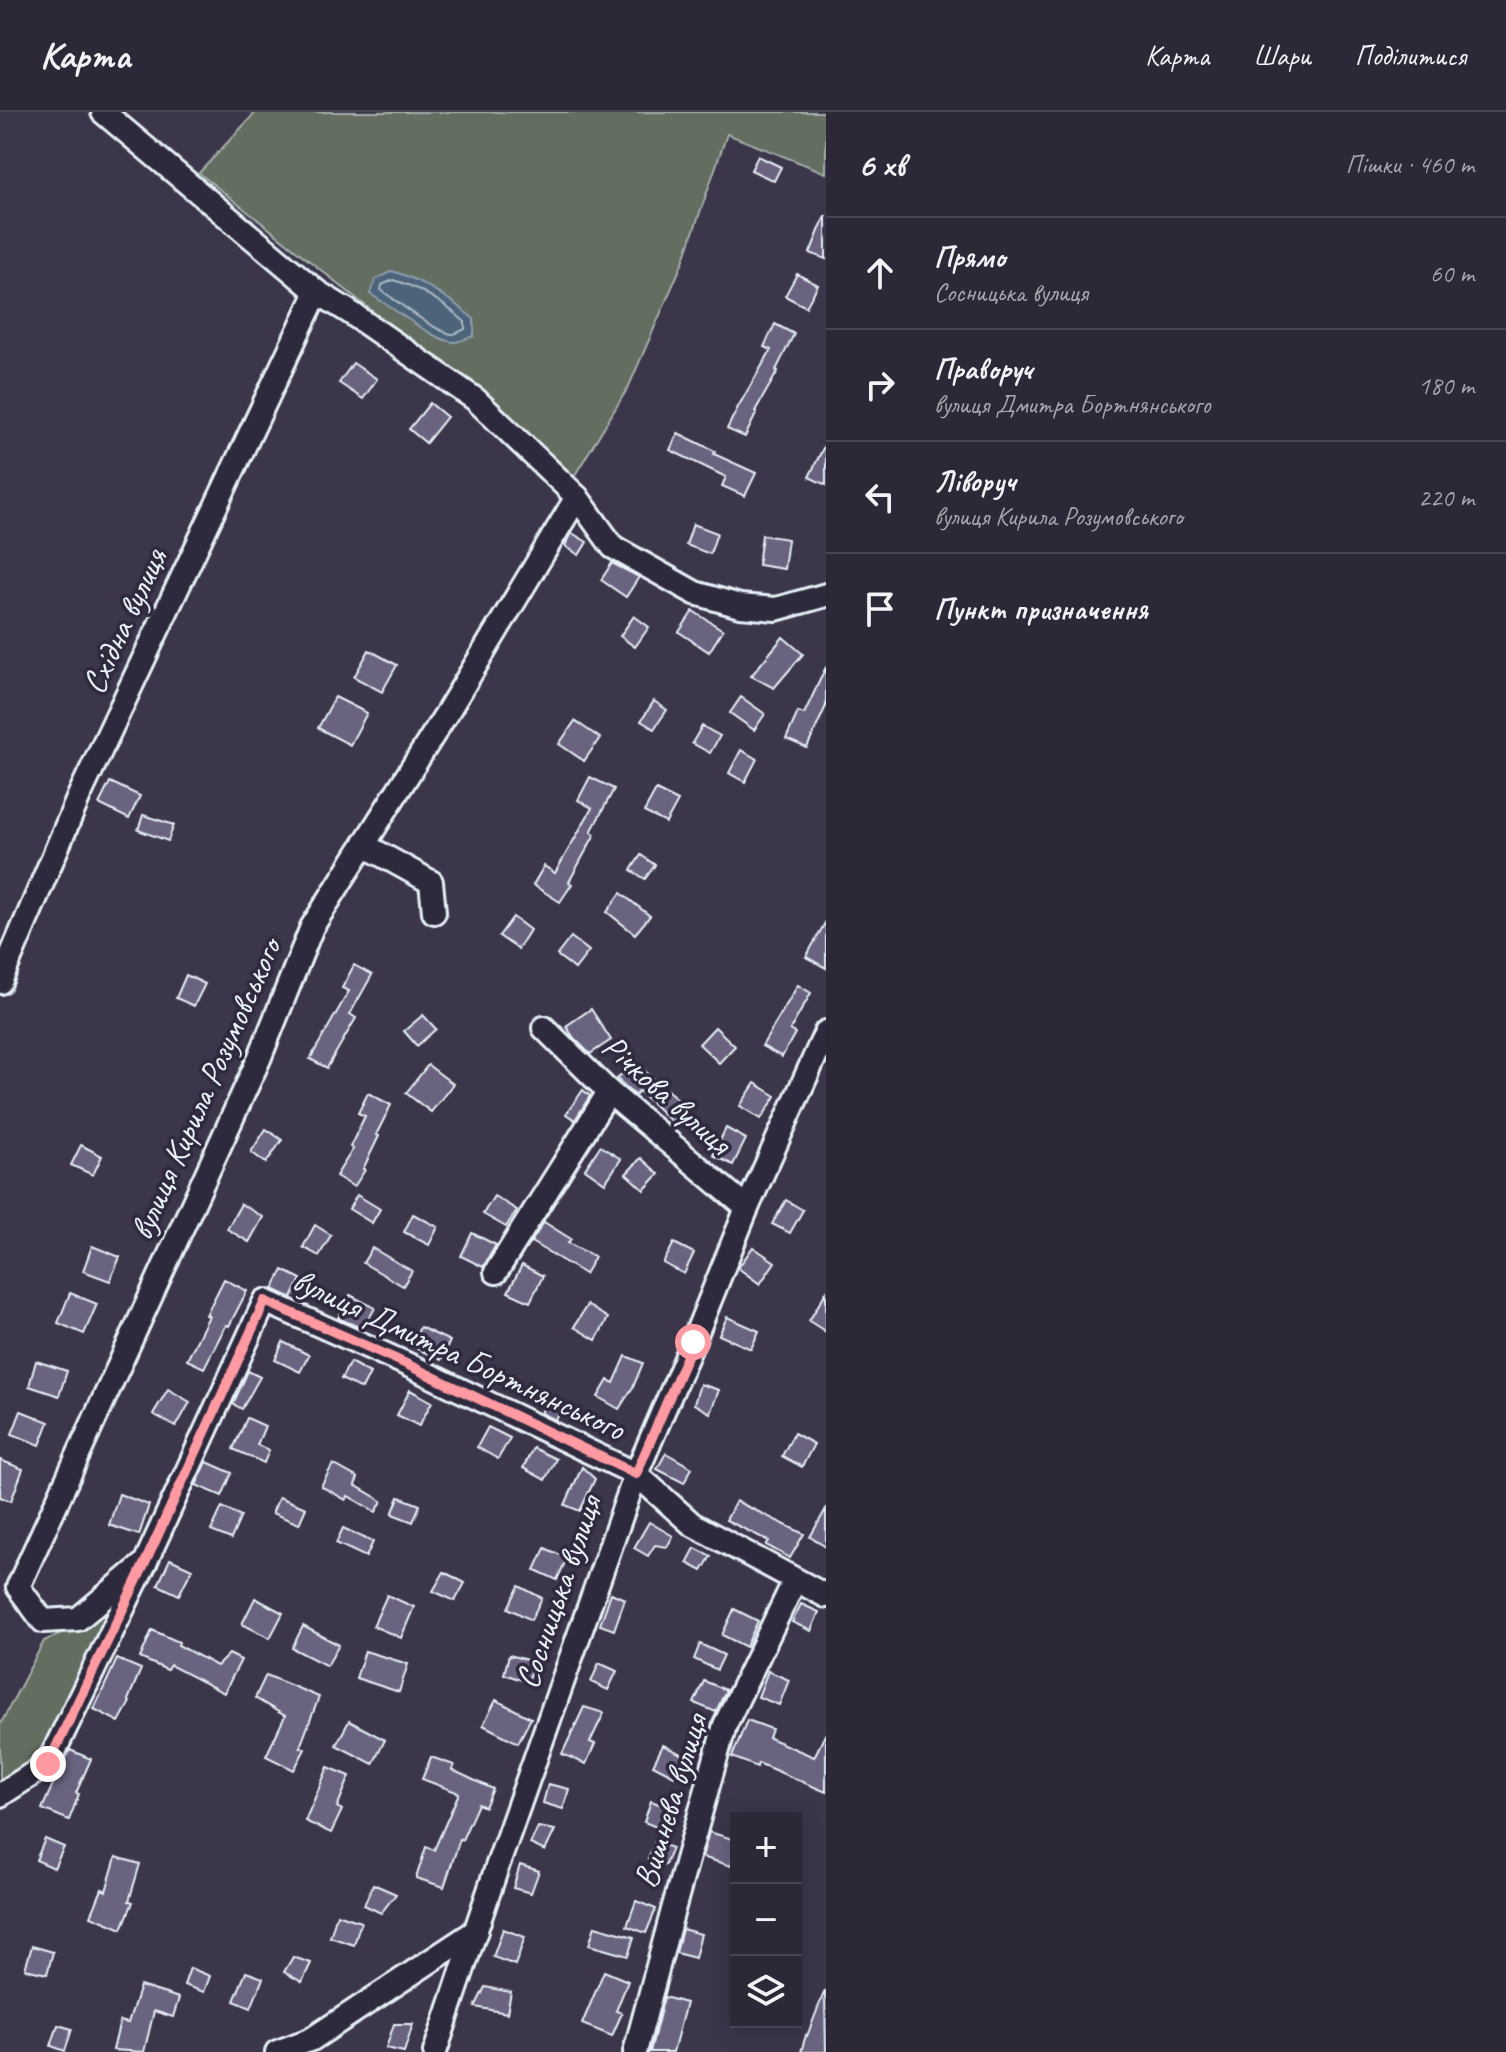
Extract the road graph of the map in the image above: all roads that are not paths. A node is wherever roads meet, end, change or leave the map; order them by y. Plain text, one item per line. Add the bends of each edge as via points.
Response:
1 (103, 112) edge
2 (317, 292) junction
3 (577, 497) junction
4 (826, 595) edge
5 (364, 845) junction
6 (434, 912) dead end
7 (0, 982) edge
8 (544, 1028) dead end
9 (826, 1032) edge
10 (609, 1092) junction
11 (747, 1208) junction
12 (496, 1272) dead end
13 (265, 1301) joint
14 (636, 1474) junction
15 (145, 1563) junction
16 (795, 1580) junction
17 (826, 1596) edge
18 (0, 1795) edge
19 (476, 1931) junction
20 (277, 2052) edge
21 (435, 2052) edge
22 (635, 2052) edge

1 - 2 street
2 - 3 street via 475,399
2 - 7 street, Східна вулиця via 83,786
3 - 4 street via 613,547 695,593 740,606 776,609
3 - 5 street, вулиця Кирила Розумовського
5 - 6 street via 431,882
5 - 15 street, вулиця Кирила Розумовського via 312,927 259,1059 18,1587 43,1621 78,1619
8 - 10 street, Річкова вулиця
9 - 11 street, Сосницька вулиця
10 - 11 street, Річкова вулиця
10 - 12 street
11 - 14 street, Сосницька вулиця
13 - 14 street, вулиця Дмитра Бортнянського
13 - 15 street, вулиця Кирила Розумовського
14 - 16 street, вулиця Дмитра Бортнянського via 692,1524
14 - 19 street, Сосницька вулиця
15 - 18 street, вулиця Кирила Розумовського via 48,1764
16 - 17 street, вулиця Дмитра Бортнянського
16 - 22 street, Вишнева вулиця via 725,1725
19 - 20 street via 312,2039
19 - 21 street, Сосницька вулиця

